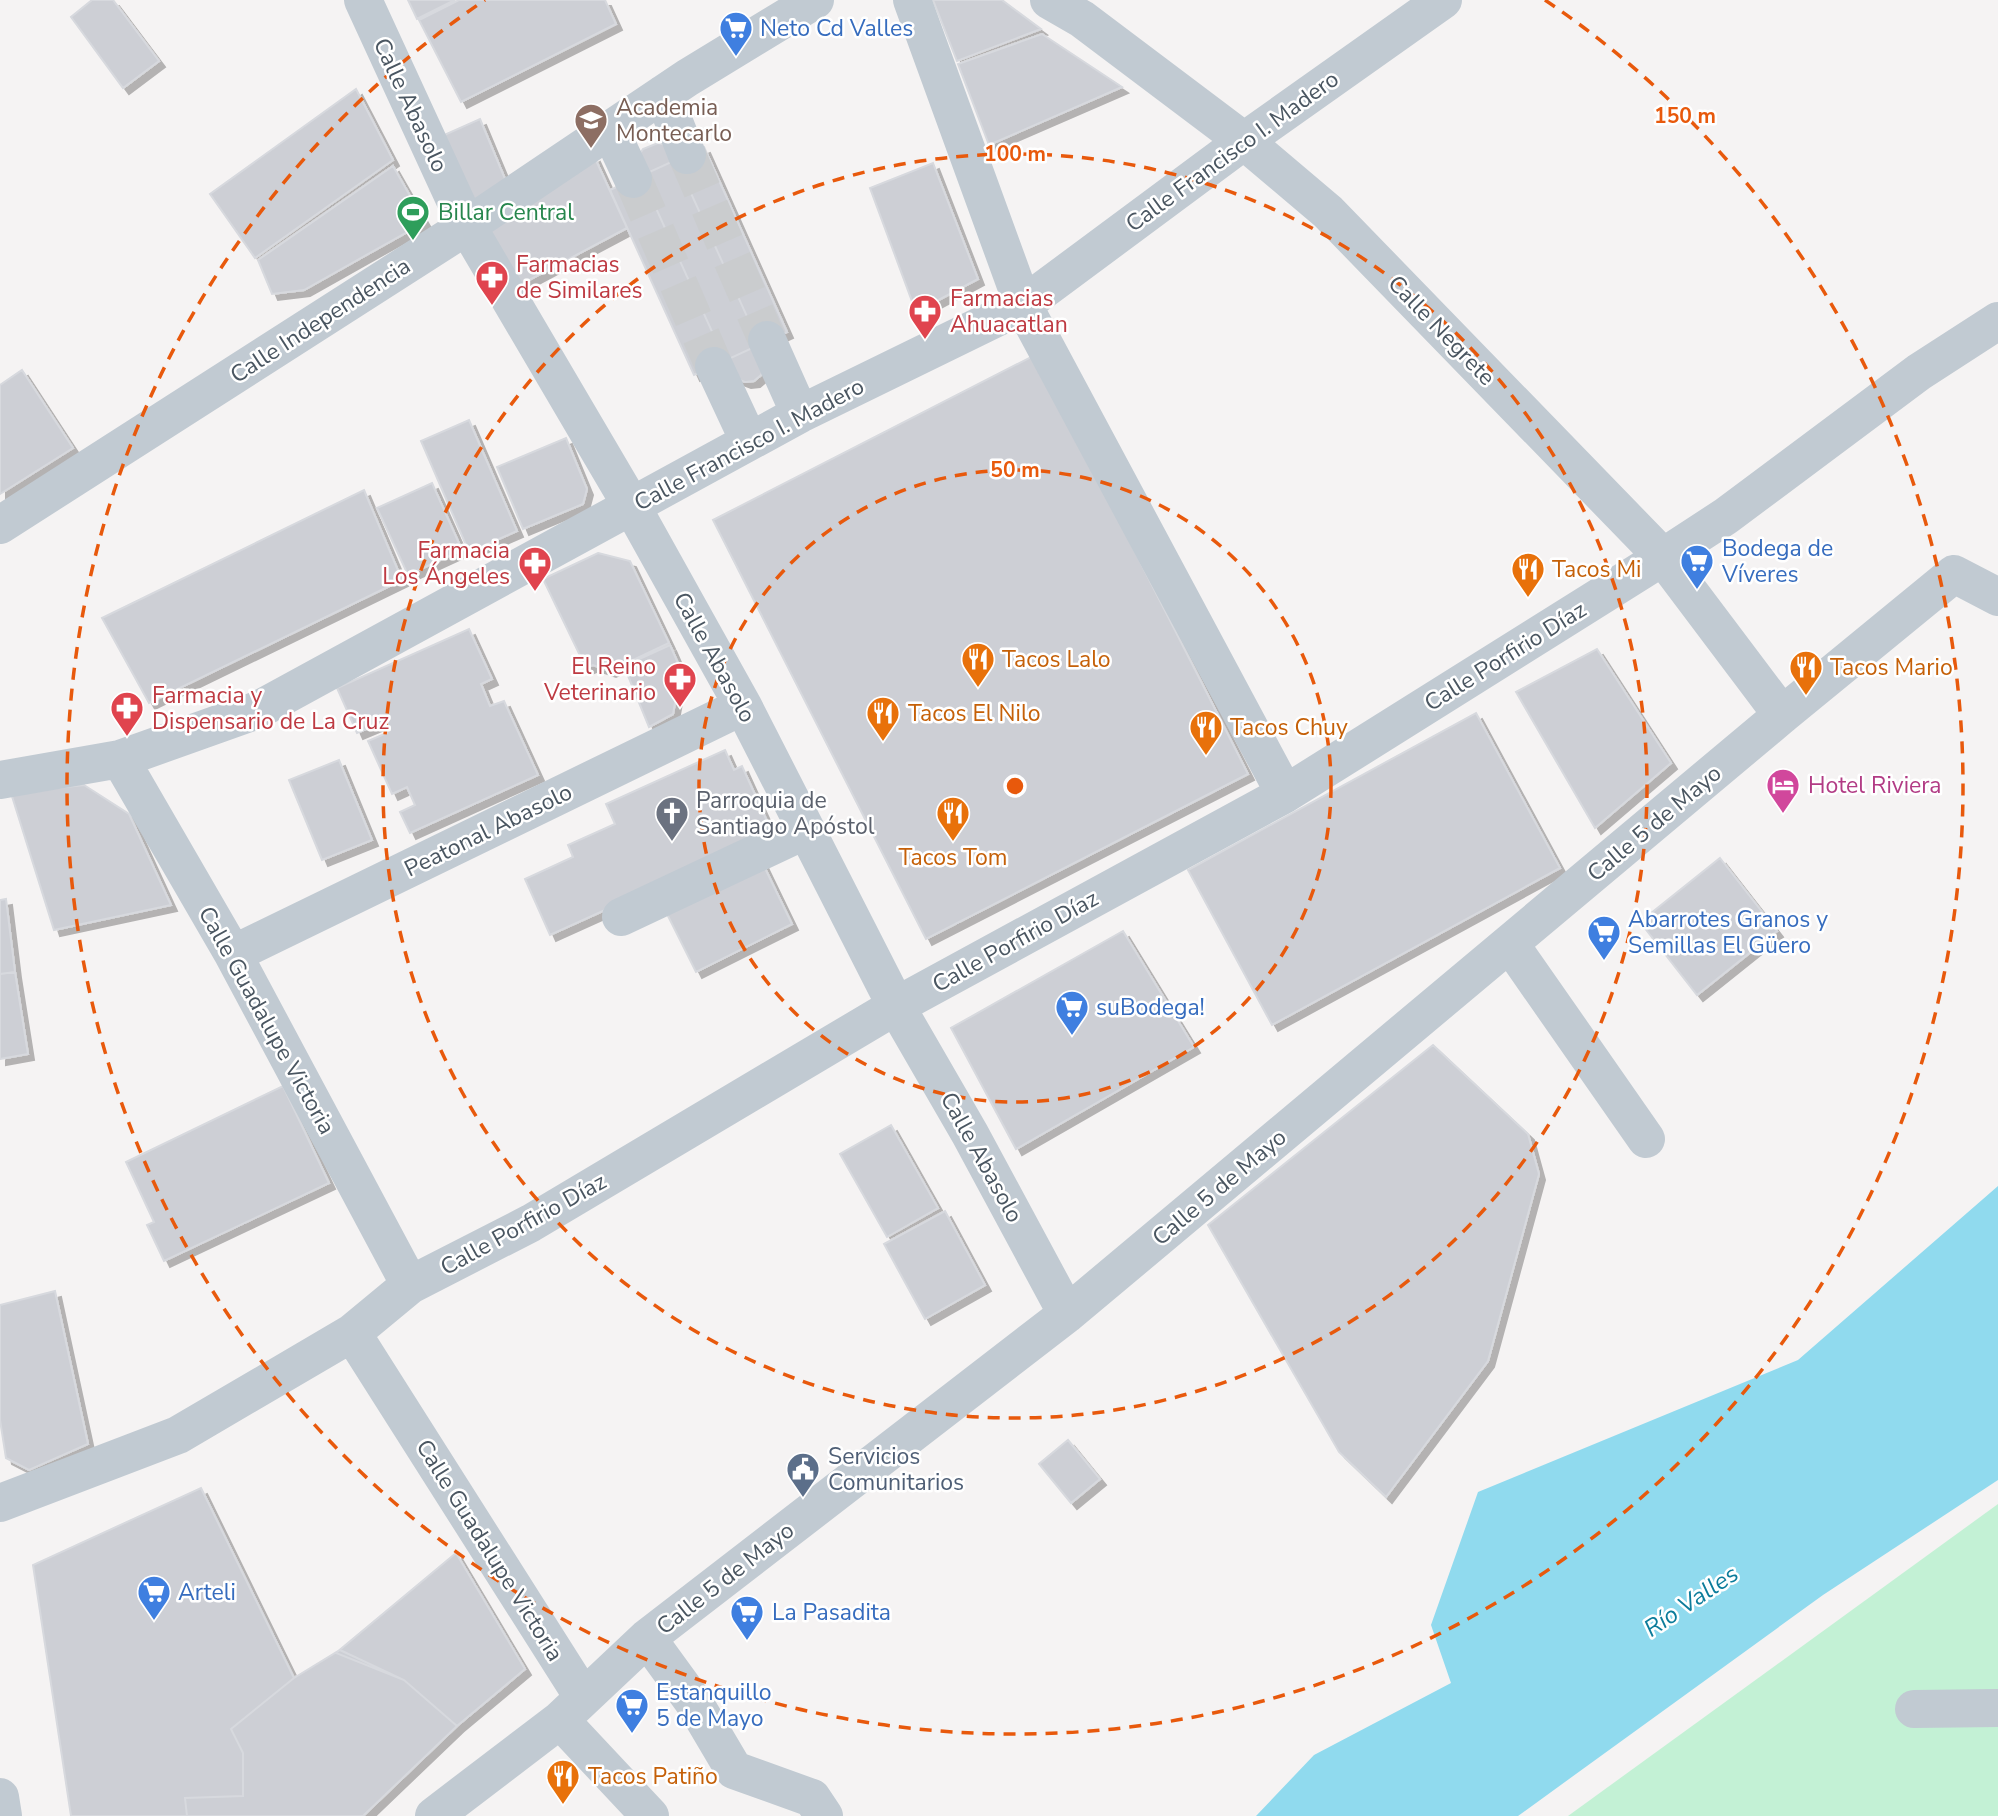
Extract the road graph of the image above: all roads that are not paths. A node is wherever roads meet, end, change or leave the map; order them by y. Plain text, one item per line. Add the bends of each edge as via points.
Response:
1 (363, 0) edge
2 (815, 0) edge
3 (912, 0) edge
4 (1049, 0) edge
5 (1443, 0) edge
6 (663, 94) junction
7 (610, 130) junction
8 (1244, 141) junction
9 (687, 155) tunnel mouth
10 (634, 179) tunnel mouth
11 (467, 226) junction
12 (1023, 305) junction
13 (1998, 321) edge
14 (767, 341) tunnel mouth
15 (714, 366) tunnel mouth
16 (800, 414) junction
17 (749, 441) junction
18 (631, 505) junction
19 (0, 525) edge
20 (1663, 557) junction
21 (1998, 597) edge
22 (743, 706) junction
23 (1782, 715) junction
24 (120, 759) junction
25 (0, 780) edge
26 (1285, 793) junction
27 (806, 830) junction
28 (621, 917) dead end
29 (1510, 944) junction
30 (233, 954) junction
31 (896, 1006) junction
32 (1646, 1139) dead end
33 (410, 1285) junction
34 (1067, 1314) junction
35 (352, 1333) junction
36 (0, 1503) edge
37 (647, 1638) junction
38 (571, 1708) junction
39 (1998, 1708) edge
40 (1914, 1709) dead end
41 (0, 1797) edge
42 (3, 1816) edge
43 (434, 1816) edge
44 (650, 1816) edge
45 (824, 1816) edge

1 - 11 street, Calle Abasolo
2 - 6 street, Calle Independencia
3 - 12 street
4 - 8 street, Calle Negrete via 1082,19
5 - 8 street, Calle Francisco I. Madero
6 - 7 street, Calle Independencia
6 - 9 street
7 - 10 street
7 - 11 street, Calle Independencia
8 - 12 street, Calle Francisco I. Madero
8 - 20 street, Calle Negrete via 1328,212
11 - 18 street, Calle Abasolo
11 - 19 street, Calle Independencia
12 - 16 street, Calle Francisco I. Madero
12 - 26 street
13 - 20 street, Calle Porfirio Díaz via 1919,372 1726,516
14 - 16 street
15 - 17 street
16 - 17 street, Calle Francisco I. Madero
17 - 18 street, Calle Francisco I. Madero
18 - 22 street, Calle Abasolo
18 - 24 street, Calle Francisco I. Madero via 258,710
20 - 23 street, Calle Negrete
20 - 26 street, Calle Porfirio Díaz
21 - 23 street, Calle 5 de Mayo via 1955,574
22 - 27 street, Calle Abasolo
22 - 30 street, Peatonal Abasolo
23 - 29 street, Calle 5 de Mayo
24 - 25 street, Calle Francisco I. Madero
24 - 30 street, Calle Guadalupe Victoria
26 - 31 street, Calle Porfirio Díaz
27 - 28 street
27 - 31 street, Calle Abasolo
29 - 32 street
29 - 34 street, Calle 5 de Mayo
30 - 33 street, Calle Guadalupe Victoria
31 - 33 street, Calle Porfirio Díaz via 531,1223
31 - 34 street, Calle Abasolo
33 - 35 street, Calle Porfirio Díaz
34 - 37 street, Calle 5 de Mayo
35 - 36 street, Calle Porfirio Díaz via 178,1435
35 - 38 street, Calle Guadalupe Victoria
37 - 38 street, Calle 5 de Mayo
37 - 45 street via 695,1704 734,1770 813,1798
38 - 43 street, Calle 5 de Mayo
38 - 44 street, Calle Guadalupe Victoria
39 - 40 street
41 - 42 street

